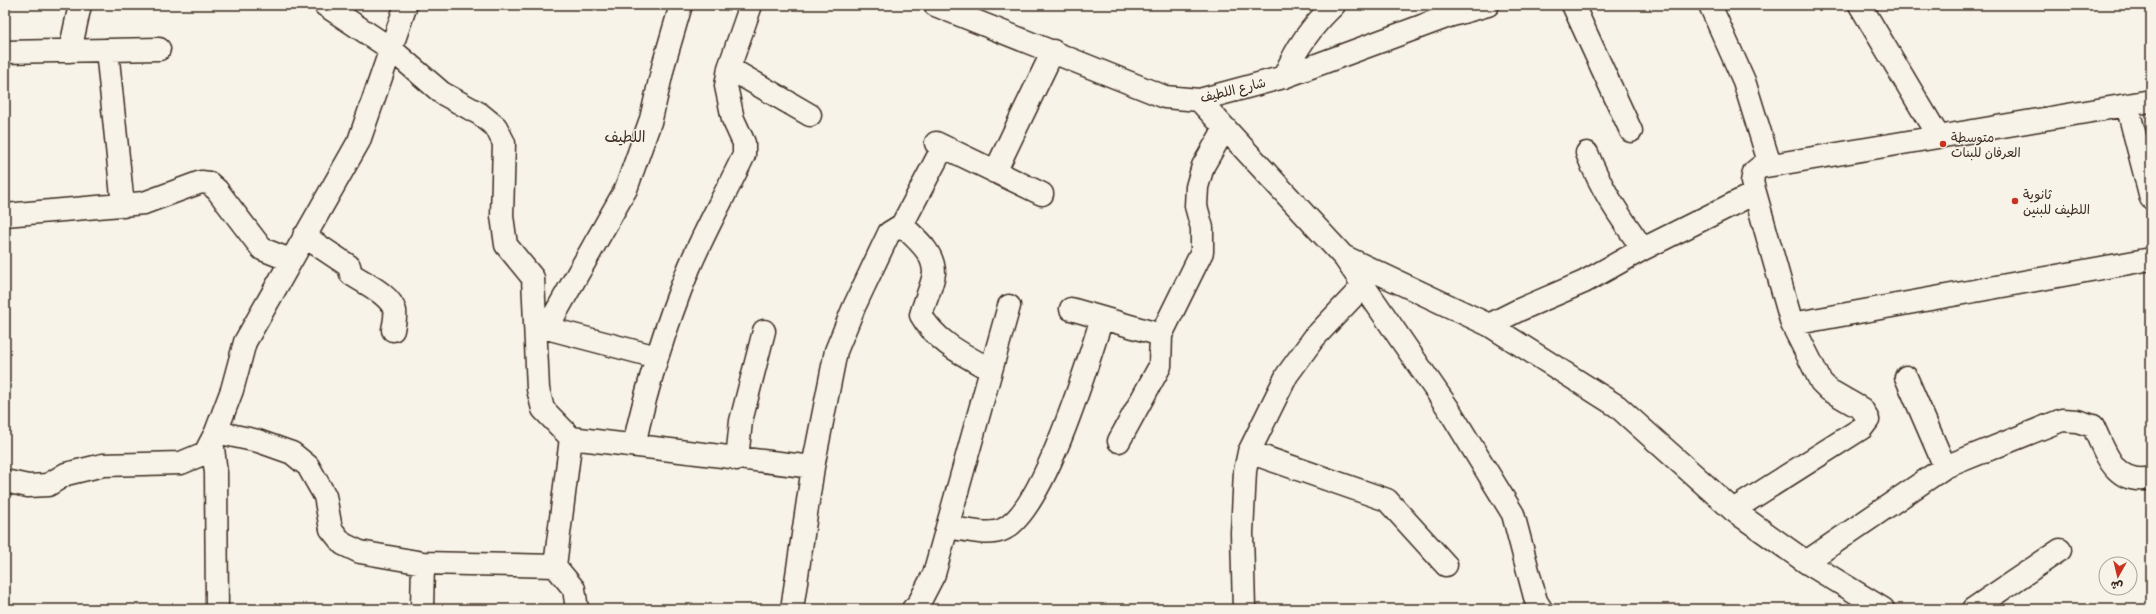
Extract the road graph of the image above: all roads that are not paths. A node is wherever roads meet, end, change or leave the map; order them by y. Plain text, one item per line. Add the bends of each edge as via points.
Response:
1 (80, 5) edge
2 (325, 5) edge
3 (406, 5) edge
4 (681, 5) edge
5 (751, 5) edge
6 (1334, 5) edge
7 (1488, 5) edge
8 (1573, 5) edge
9 (1710, 5) edge
10 (1860, 5) edge
11 (938, 6) edge
12 (159, 49) dead end
13 (391, 49) junction
14 (107, 50) junction
15 (70, 51) junction
16 (1053, 51) junction
17 (5, 52) edge
18 (729, 68) junction
19 (1284, 78) junction
20 (1199, 100) junction
21 (2151, 102) edge
22 (2127, 105) junction
23 (810, 115) dead end
24 (1224, 128) junction
25 (1631, 131) dead end
26 (1938, 136) junction
27 (2151, 139) edge
28 (1587, 152) dead end
29 (1770, 165) junction
30 (995, 172) junction
31 (1755, 193) junction
32 (1042, 194) dead end
33 (2151, 198) edge
34 (123, 206) junction
35 (5, 215) edge
36 (902, 225) junction
37 (304, 236) junction
38 (1643, 249) junction
39 (1343, 256) junction
40 (2151, 259) edge
41 (290, 260) junction
42 (1364, 285) junction
43 (1009, 306) dead end
44 (1071, 309) dead end
45 (1102, 318) junction
46 (1792, 324) junction
47 (1489, 325) junction
48 (541, 326) junction
49 (393, 330) dead end
50 (764, 331) dead end
51 (1161, 335) junction
52 (657, 357) junction
53 (991, 370) junction
54 (1906, 377) dead end
55 (214, 436) junction
56 (571, 438) junction
57 (1119, 441) dead end
58 (634, 445) junction
59 (1249, 452) junction
60 (737, 459) junction
61 (813, 467) junction
62 (1945, 467) junction
63 (2151, 478) edge
64 (5, 481) edge
65 (1733, 510) junction
66 (947, 527) junction
67 (2060, 550) dead end
68 (1806, 562) junction
69 (423, 564) junction
70 (1446, 565) dead end
71 (555, 566) junction
72 (217, 609) edge
73 (422, 609) edge
74 (577, 609) edge
75 (792, 609) edge
76 (913, 609) edge
77 (1244, 609) edge
78 (1541, 609) edge
79 (1883, 609) edge
80 (1973, 609) edge

1 - 15 street
2 - 13 street
3 - 13 street
4 - 48 street via 651,119 626,189
5 - 18 street
6 - 19 street via 1304,38 1292,56
7 - 19 street, شارع اللطيف via 1449,16
8 - 25 street
9 - 29 street via 1744,81
10 - 26 street
11 - 16 street, شارع اللطيف
12 - 14 street
13 - 37 street via 359,141
13 - 48 street via 442,93 480,114 496,127 504,143 502,216 506,245 532,278
14 - 15 street
14 - 34 street
15 - 17 street
16 - 20 street, شارع اللطيف via 1165,97
16 - 30 street
18 - 23 street
18 - 52 street via 726,86 733,119 744,143 744,155 689,267
19 - 20 street, شارع اللطيف
20 - 24 street
21 - 22 street
22 - 26 street
22 - 27 street
22 - 33 street
24 - 39 street
24 - 51 street via 1203,166 1197,188 1196,206 1202,228 1202,252
26 - 29 street
28 - 38 street via 1599,183
29 - 31 street via 1760,167 1754,172 1752,182
30 - 32 street
30 - 36 street via 940,145
31 - 38 street
31 - 46 street
34 - 35 street
34 - 41 street via 144,203 201,182 209,183 262,248
36 - 53 street via 930,256 934,274 921,315 926,324 952,349
36 - 61 street via 889,233 854,306 836,351
37 - 41 street
37 - 49 street via 349,266 351,274 389,301 395,313
38 - 47 street via 1584,282
39 - 42 street
39 - 47 street
40 - 46 street
41 - 55 street via 245,342 232,390
42 - 59 street via 1314,338 1287,375
42 - 78 street via 1448,408 1513,514 1536,600
43 - 53 street
44 - 45 street
45 - 51 street
45 - 66 street via 1064,429 1039,486 1017,519 1004,530 990,533
46 - 65 street via 1821,382 1829,390 1862,409 1868,420 1862,428
47 - 65 street via 1617,406
48 - 52 street
48 - 56 street via 534,343 538,389 543,409
50 - 60 street via 741,421
51 - 57 street via 1160,366
52 - 58 street via 644,397
53 - 66 street
54 - 62 street
55 - 64 street via 204,453 181,463 103,465 66,474 48,485 28,486
55 - 69 street via 258,441 292,453 308,466 325,496 331,529 343,544 360,552
55 - 72 street
56 - 58 street
56 - 71 street
58 - 60 street
59 - 70 street via 1387,500
59 - 77 street via 1245,471 1242,533
60 - 61 street
61 - 75 street
62 - 63 street via 2062,420 2093,426 2115,470 2126,477 2140,480
62 - 68 street
65 - 68 street
66 - 76 street via 934,574 919,603
67 - 80 street
68 - 79 street
69 - 71 street
69 - 73 street
71 - 74 street via 574,589

